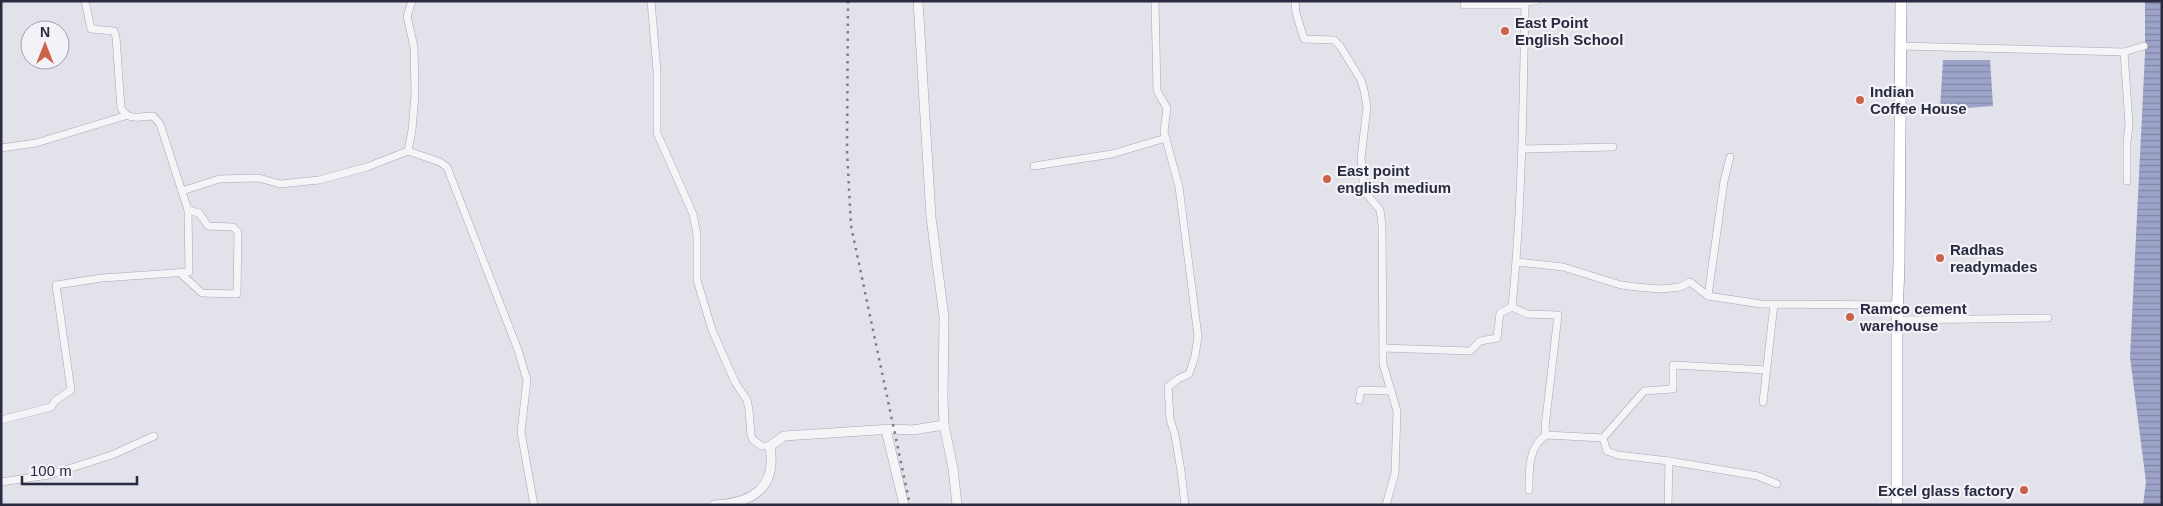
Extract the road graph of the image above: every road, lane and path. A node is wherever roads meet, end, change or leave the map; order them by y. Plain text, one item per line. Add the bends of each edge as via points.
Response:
1 (85, 1) edge
2 (412, 1) edge
3 (651, 1) edge
4 (918, 1) edge
5 (1155, 1) edge
6 (1295, 1) edge
7 (1536, 1) edge
8 (1901, 1) edge
9 (1525, 3) edge
10 (1464, 5) dead end
11 (1901, 46) junction
12 (2144, 46) dead end
13 (2124, 52) junction
14 (125, 116) junction
15 (1166, 138) junction
16 (1613, 147) dead end
17 (1, 148) edge
18 (1522, 149) junction
19 (408, 151) junction
20 (1730, 157) dead end
21 (1034, 166) dead end
22 (2128, 181) dead end
23 (182, 191) junction
24 (188, 210) junction
25 (1517, 262) junction
26 (180, 273) junction
27 (1708, 296) junction
28 (1774, 304) junction
29 (1897, 306) junction
30 (1512, 307) junction
31 (2048, 318) dead end
32 (1897, 320) junction
33 (1383, 348) junction
34 (1766, 370) junction
35 (1390, 391) junction
36 (1359, 400) dead end
37 (1763, 402) dead end
38 (1, 420) edge
39 (944, 425) junction
40 (886, 430) junction
41 (1546, 435) junction
42 (154, 436) dead end
43 (1603, 438) junction
44 (770, 446) junction
45 (1669, 462) junction
46 (1, 482) edge
47 (1777, 484) dead end
48 (1529, 490) dead end
49 (534, 505) edge
50 (714, 505) edge
51 (904, 505) edge
52 (957, 505) edge
53 (1185, 505) edge
54 (1386, 505) edge
55 (1668, 505) edge
56 (1897, 505) edge

1 - 14 street via 90,29 114,31 121,108
2 - 19 street via 407,16 414,47 415,95
3 - 44 street via 657,70 657,133 693,214 698,280 712,330 735,382 747,400 751,435 762,446
4 - 39 street via 931,217 944,317
5 - 15 street via 1156,91 1167,108
6 - 33 street via 1304,39 1334,40 1362,80 1367,107 1361,158 1364,191 1380,210 1382,224
7 - 9 street
8 - 11 highway
9 - 10 street
9 - 18 street
11 - 13 street
11 - 29 highway
12 - 13 street
13 - 22 street via 2129,124
14 - 17 street via 36,143
14 - 23 street via 153,116 157,119
15 - 21 street via 1112,154
15 - 53 street via 1179,187 1198,336 1189,374 1168,387 1170,419 1182,471
16 - 18 street
18 - 25 street
19 - 23 street via 367,167 297,184 280,184 259,178 219,179
19 - 49 street via 447,167 518,350 527,380 521,432
20 - 27 street
23 - 24 street
24 - 26 street via 189,272
24 - 26 street via 199,213 208,226 233,228 238,232 238,294 202,293
25 - 27 street via 1563,267 1636,287 1661,289 1680,287 1690,282
25 - 30 street
26 - 38 street via 102,278 56,285 71,390 51,407
27 - 28 street
28 - 29 street
28 - 34 street
29 - 32 highway
30 - 33 street via 1500,313 1497,338 1480,341 1470,351
30 - 41 street via 1527,314 1558,315
31 - 32 street
32 - 56 highway
33 - 35 street via 1383,364
34 - 37 street
34 - 43 street via 1673,365 1672,389 1644,391
35 - 36 street via 1360,390
35 - 54 street via 1397,411 1394,473
39 - 40 street
39 - 52 street
40 - 44 street via 784,436
40 - 51 street
41 - 43 street
41 - 48 street via 1538,440 1529,463
42 - 46 street via 112,455 49,475
43 - 45 street via 1607,451 1612,453
44 - 50 street via 770,477 765,485 756,494 738,502
45 - 47 street via 1758,476
45 - 55 street

